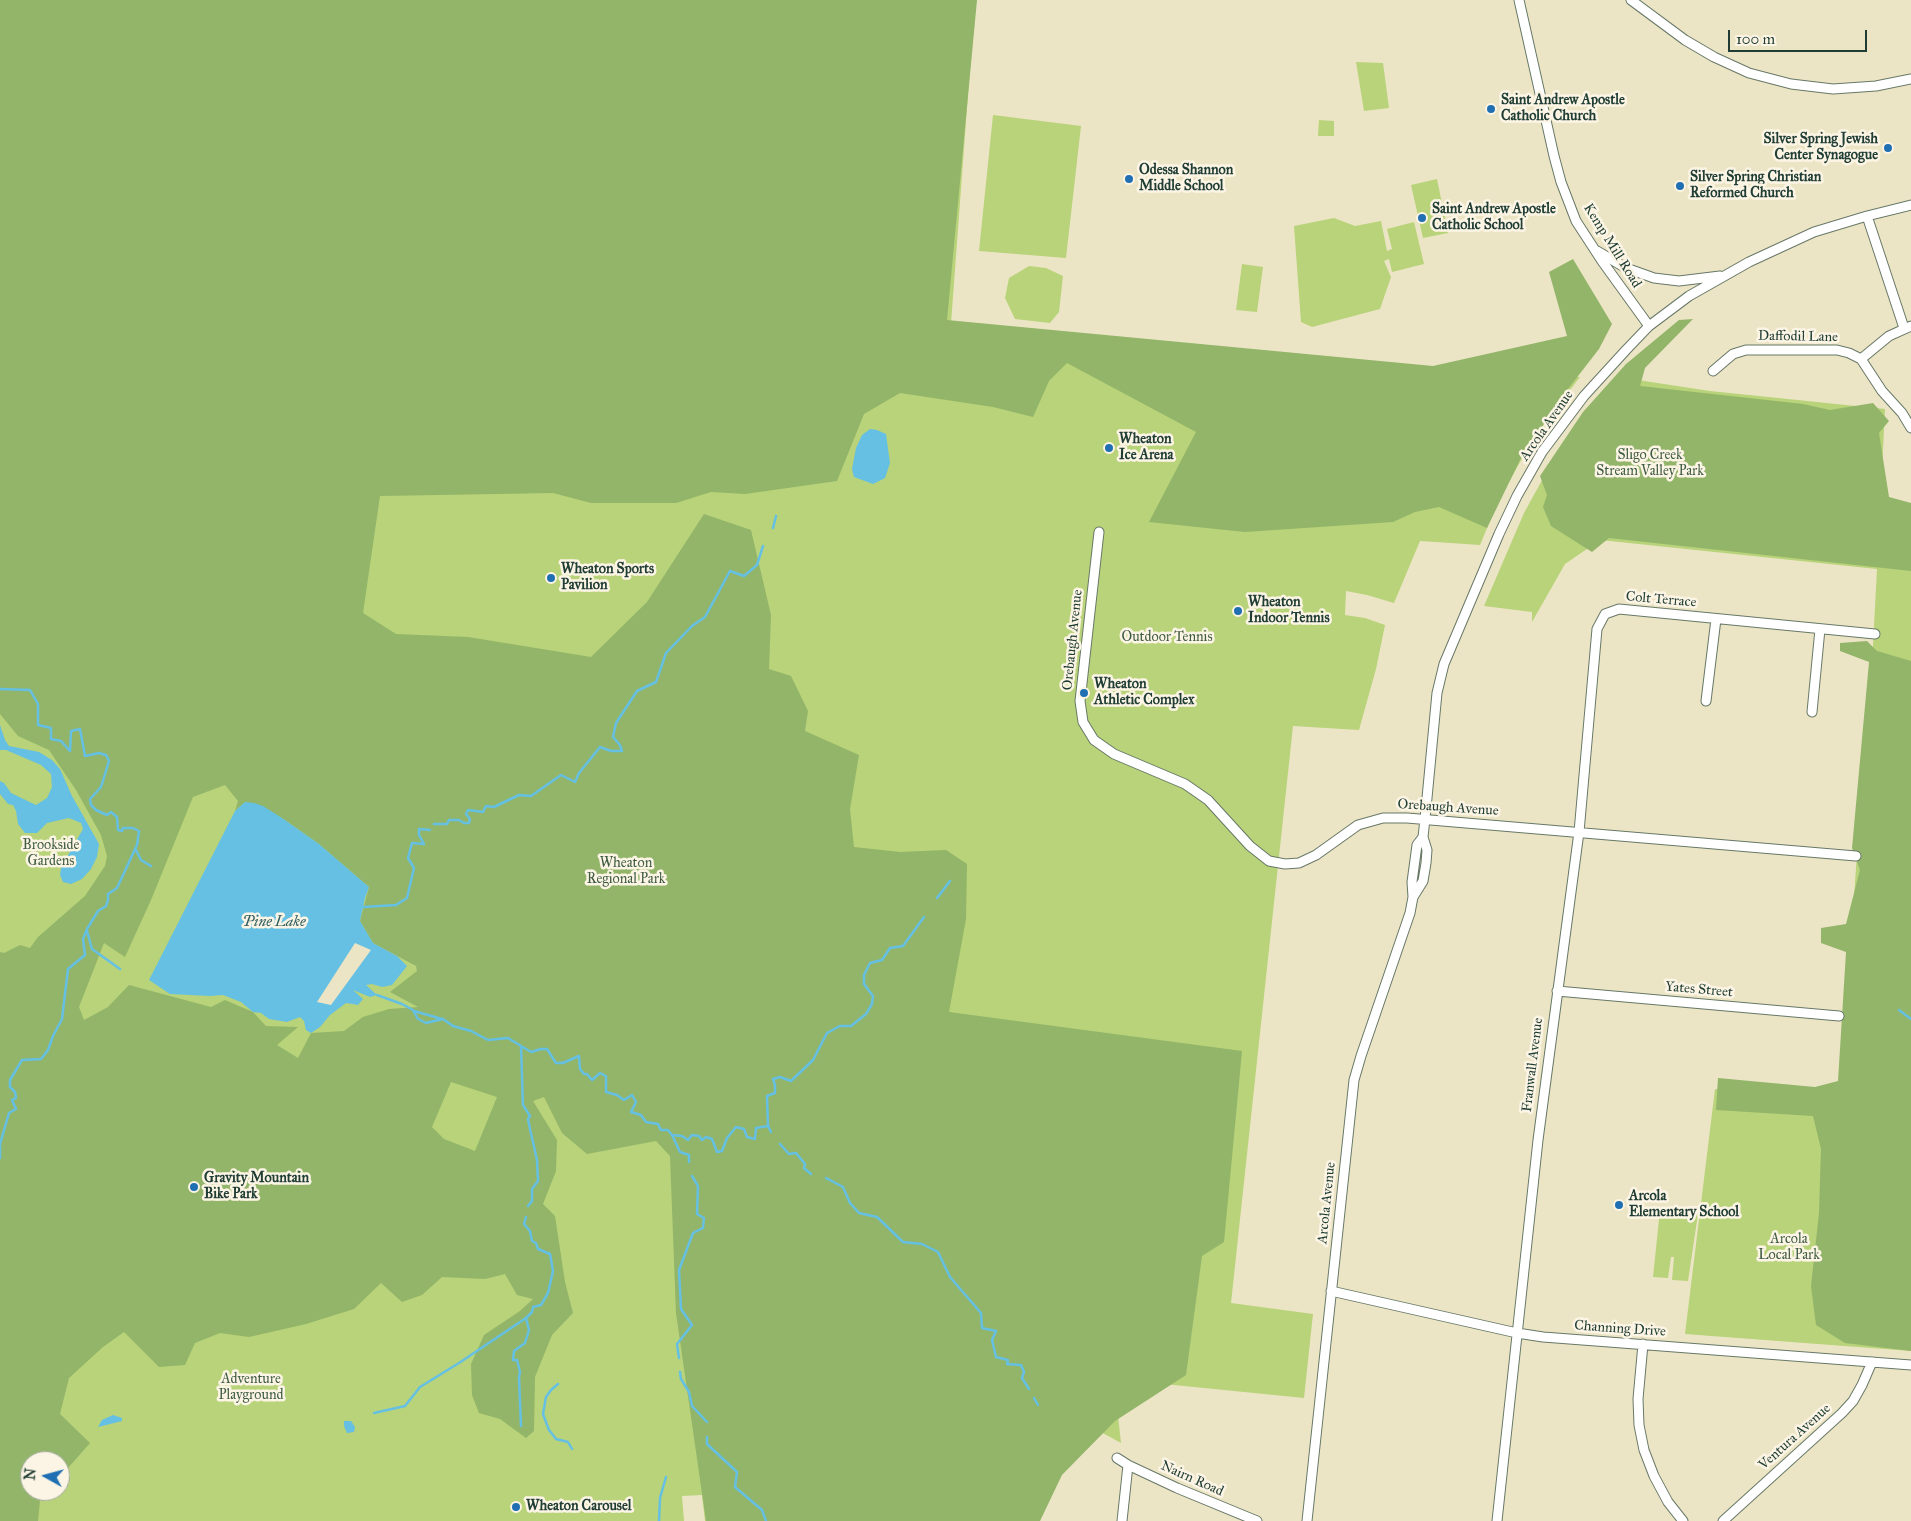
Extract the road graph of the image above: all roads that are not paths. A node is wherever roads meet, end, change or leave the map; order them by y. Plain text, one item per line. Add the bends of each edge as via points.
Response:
1 (1518, 0) edge
2 (1631, 0) edge
3 (1911, 79) edge
4 (1911, 205) edge
5 (1867, 216) junction
6 (1594, 250) junction
7 (1724, 276) junction
8 (1649, 326) junction
9 (1908, 327) edge
10 (1861, 359) junction
11 (1713, 371) dead end
12 (1911, 428) edge
13 (1099, 532) dead end
14 (1605, 614) joint
15 (1716, 619) junction
16 (1820, 629) junction
17 (1876, 634) dead end
18 (1706, 701) dead end
19 (1812, 712) dead end
20 (1425, 819) junction
21 (1579, 832) junction
22 (1856, 856) dead end
23 (1557, 991) junction
24 (1839, 1016) dead end
25 (1331, 1291) junction
26 (1517, 1333) junction
27 (1643, 1344) junction
28 (1872, 1362) junction
29 (1911, 1365) edge
30 (1117, 1458) dead end
31 (1128, 1465) junction
32 (1122, 1521) edge
33 (1257, 1521) edge
34 (1307, 1521) edge
35 (1497, 1521) edge
36 (1683, 1521) edge
37 (1723, 1521) edge

1 - 6 street, Kemp Mill Road via 1561,182 1576,221
2 - 3 street via 1700,49 1758,75 1791,84 1833,89
4 - 5 street, Arcola Avenue
5 - 7 street, Arcola Avenue via 1814,232
5 - 9 street
6 - 7 street via 1626,268 1654,278 1679,281
6 - 8 street, Kemp Mill Road
7 - 8 street, Arcola Avenue via 1689,296
8 - 20 street, Arcola Avenue via 1584,396 1542,452 1499,534 1444,664 1437,693
9 - 10 street via 1889,336
10 - 11 street, Daffodil Lane via 1837,350 1746,350 1733,354
10 - 12 street
13 - 20 street, Orebaugh Avenue via 1080,701 1083,722 1094,740 1114,754 1185,784 1208,800 1250,846 1270,861 1299,863 1358,825 1383,818
14 - 15 street, Colt Terrace via 1619,609
14 - 21 street, Franwall Avenue via 1597,629
15 - 16 street, Colt Terrace
15 - 18 street
16 - 17 street, Colt Terrace
16 - 19 street
20 - 21 street, Orebaugh Avenue
20 - 25 street, Arcola Avenue via 1423,837 1417,845 1410,913 1354,1080
21 - 22 street, Orebaugh Avenue
21 - 23 street, Franwall Avenue
23 - 24 street, Yates Street
23 - 26 street, Franwall Avenue
25 - 26 street, Channing Drive
25 - 34 street, Arcola Avenue
26 - 27 street, Channing Drive
26 - 35 street, Franwall Avenue
27 - 28 street, Channing Drive
27 - 36 street via 1638,1400 1644,1450 1654,1476
28 - 29 street, Channing Drive
28 - 37 street, Ventura Avenue via 1862,1385 1842,1413
30 - 31 street, Nairn Road
31 - 32 street
31 - 33 street, Nairn Road

